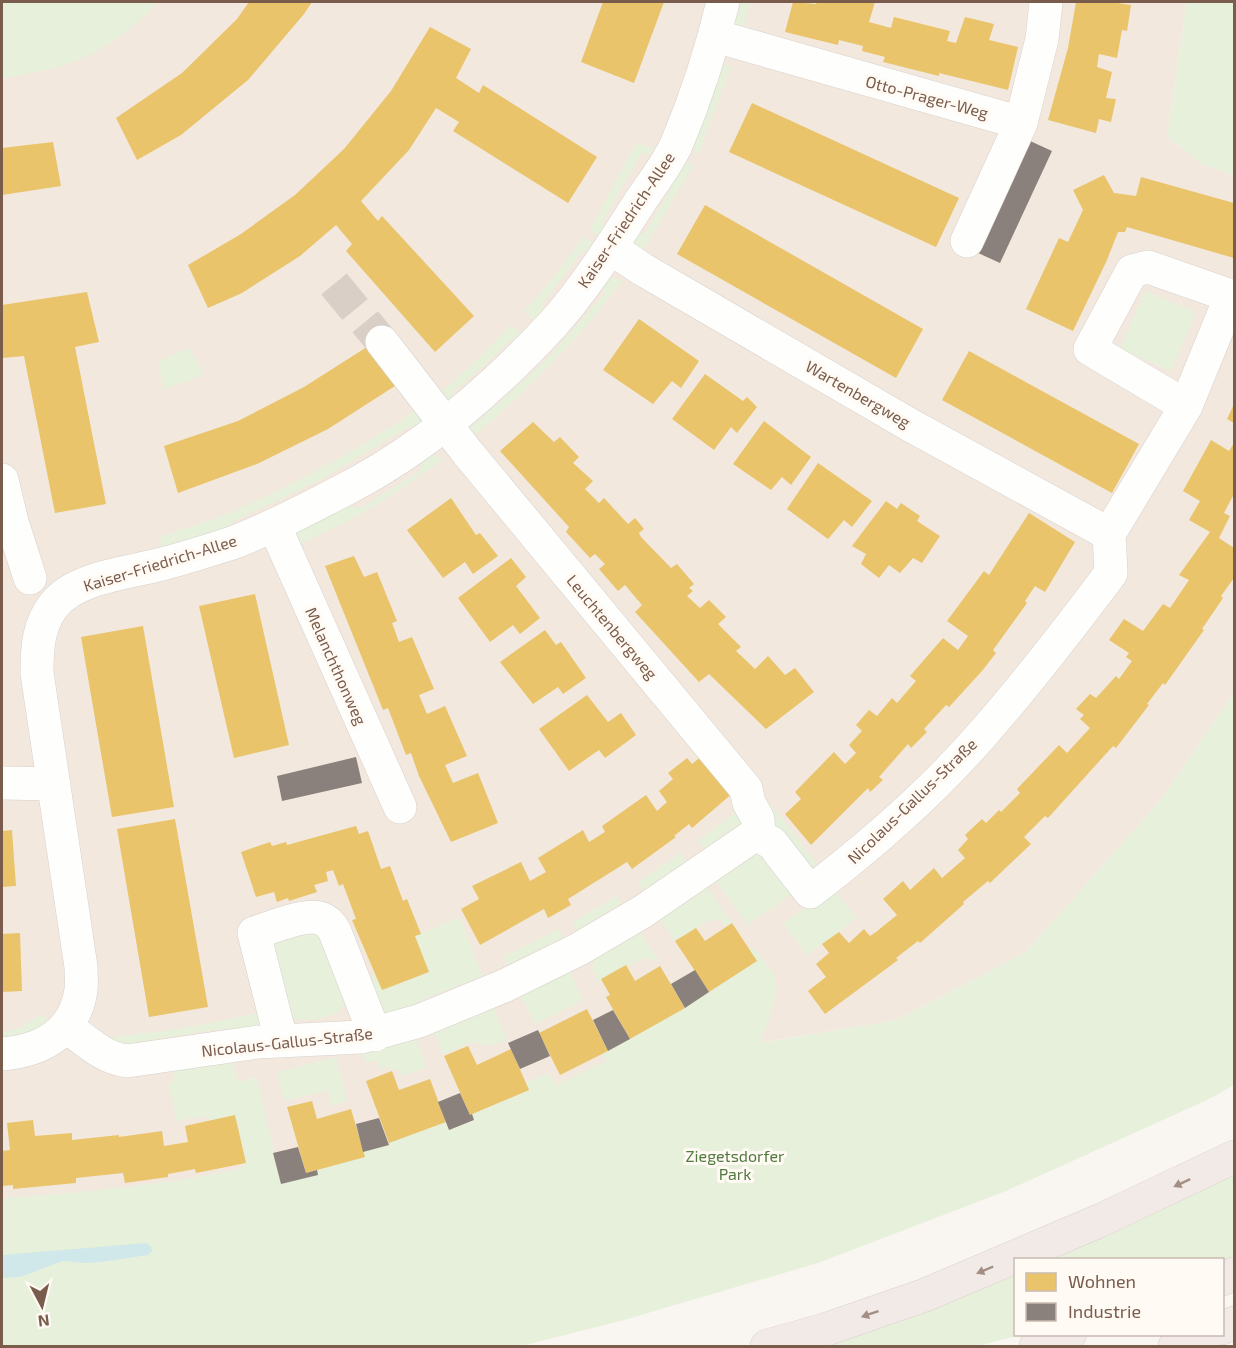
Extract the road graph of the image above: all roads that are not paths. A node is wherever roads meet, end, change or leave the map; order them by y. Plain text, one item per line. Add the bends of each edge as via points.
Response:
1 (723, 2) edge
2 (1046, 2) edge
3 (715, 36) junction
4 (1021, 123) junction
5 (967, 241) dead end
6 (611, 248) junction
7 (382, 342) tunnel mouth
8 (1186, 406) junction
9 (446, 424) junction
10 (2, 480) edge
11 (274, 525) junction
12 (1109, 534) junction
13 (2, 556) edge
14 (30, 578) junction
15 (55, 604) junction
16 (2, 783) edge
17 (54, 784) junction
18 (400, 807) dead end
19 (759, 836) junction
20 (66, 1026) junction
21 (375, 1035) junction
22 (281, 1040) junction
23 (2, 1054) edge
24 (1234, 1157) edge
25 (1067, 1336) edge
26 (1205, 1336) edge
27 (767, 1347) edge
28 (1036, 1347) edge
29 (1175, 1347) edge

1 - 3 street, Kaiser-Friedrich-Allee
2 - 4 street via 1042,39
3 - 4 street, Otto-Prager-Weg
3 - 6 street, Kaiser-Friedrich-Allee via 676,145
4 - 5 street
6 - 9 street, Kaiser-Friedrich-Allee via 554,324 506,373
6 - 12 street, Wartenbergweg via 910,425
7 - 9 street, Leuchtenbergweg
8 - 8 street via 1231,296 1148,267 1132,271 1090,349
8 - 12 street
9 - 11 street, Kaiser-Friedrich-Allee via 339,493
9 - 19 street, Leuchtenbergweg via 746,789 758,819
10 - 14 street
11 - 15 street, Kaiser-Friedrich-Allee via 194,556 92,582 74,589
11 - 18 street, Melanchthonweg
12 - 19 street, Nicolaus-Gallus-Straße via 1111,573 1047,658 978,740 846,865 810,892 772,843
13 - 14 street
14 - 15 street
15 - 17 street, Kaiser-Friedrich-Allee via 42,624 37,657
16 - 17 street
17 - 20 street, Kaiser-Friedrich-Allee via 81,967 81,990
19 - 21 street, Nicolaus-Gallus-Straße via 742,842 642,912 579,950 504,986
20 - 22 street, Nicolaus-Gallus-Straße via 105,1055 127,1061
20 - 23 street, Kaiser-Friedrich-Allee via 51,1040 30,1050
21 - 22 street, Nicolaus-Gallus-Straße via 341,1040
21 - 22 street via 335,932 324,919 316,917 254,933
24 -> 27 highway via 1099,1221 925,1295
25 - 28 highway
26 - 29 highway

